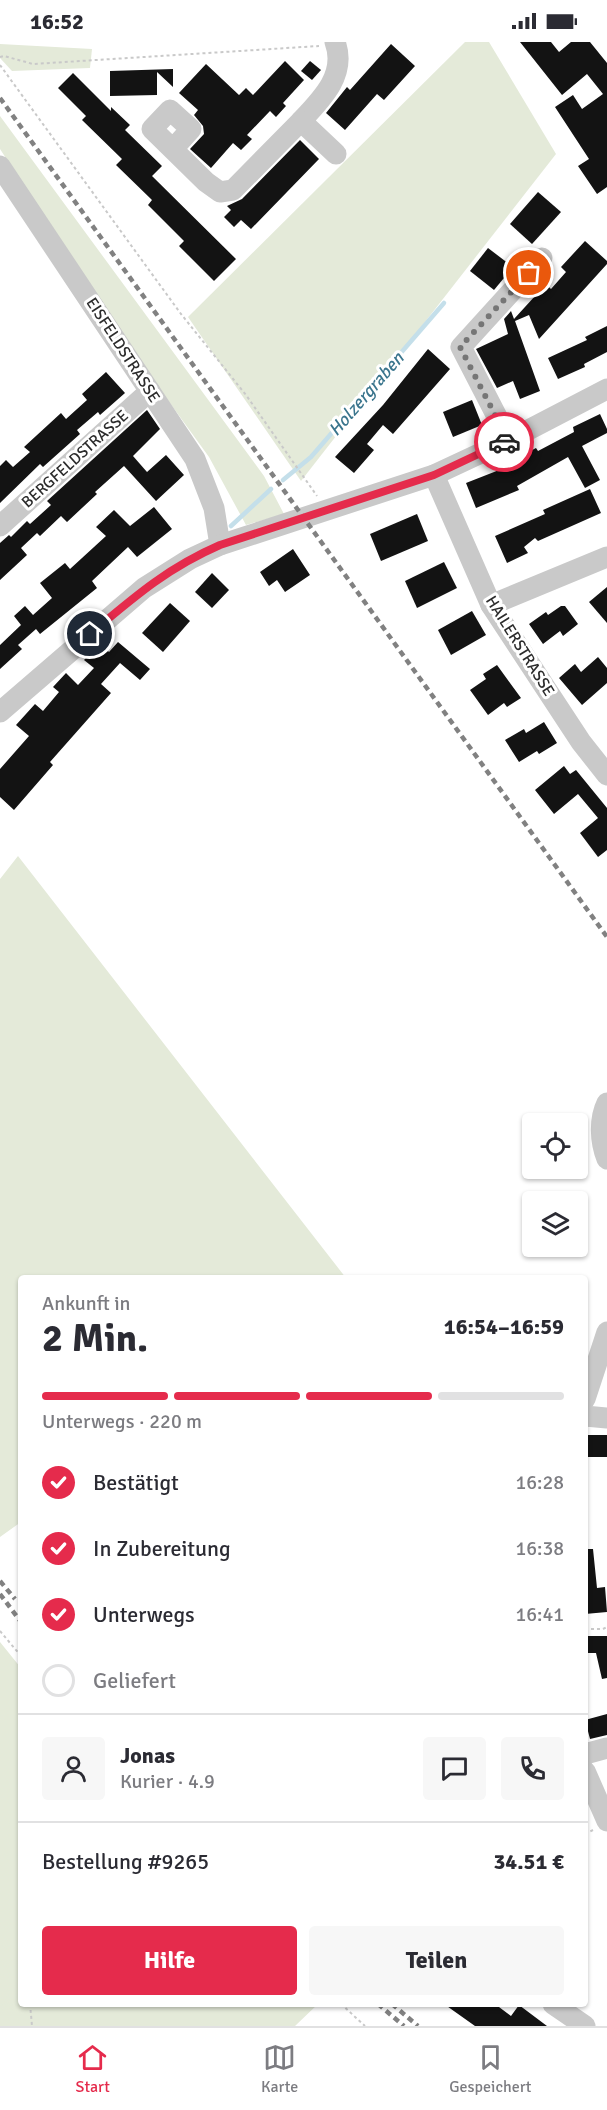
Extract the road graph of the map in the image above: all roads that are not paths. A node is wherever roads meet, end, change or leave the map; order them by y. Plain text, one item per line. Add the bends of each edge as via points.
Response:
1 (336, 44) edge
2 (301, 121) junction
3 (173, 149) dead end
4 (336, 154) dead end
5 (0, 166) edge
6 (542, 258) dead end
7 (607, 389) edge
8 (150, 391) junction
9 (508, 440) junction
10 (434, 475) junction
11 (0, 526) edge
12 (220, 545) junction
13 (607, 557) edge
14 (491, 605) junction
15 (0, 712) edge
16 (607, 775) edge
17 (607, 1102) edge
18 (607, 1159) edge
19 (607, 1332) edge
20 (588, 1390) edge
21 (588, 1416) edge
22 (607, 1418) edge
23 (607, 1748) edge
24 (588, 1753) edge
25 (588, 1778) edge
26 (607, 1821) edge
27 (557, 2007) edge
28 (585, 2026) edge

1 - 2 street via 339,68 330,86
2 - 3 street via 233,190 220,192
2 - 4 street
5 - 8 street, EISFELDSTRASSE
6 - 9 street via 460,347
7 - 9 street
8 - 11 street, BERGFELDSTRASSE
8 - 12 street, EISFELDSTRASSE via 195,459 214,508
9 - 10 street
10 - 12 street
10 - 14 street, HAILERSTRASSE
12 - 15 street via 144,588
13 - 14 street
14 - 16 street, HAILERSTRASSE
17 - 18 street via 602,1113
19 - 20 street
21 - 22 street
23 - 24 street
25 - 26 street
27 - 28 street

